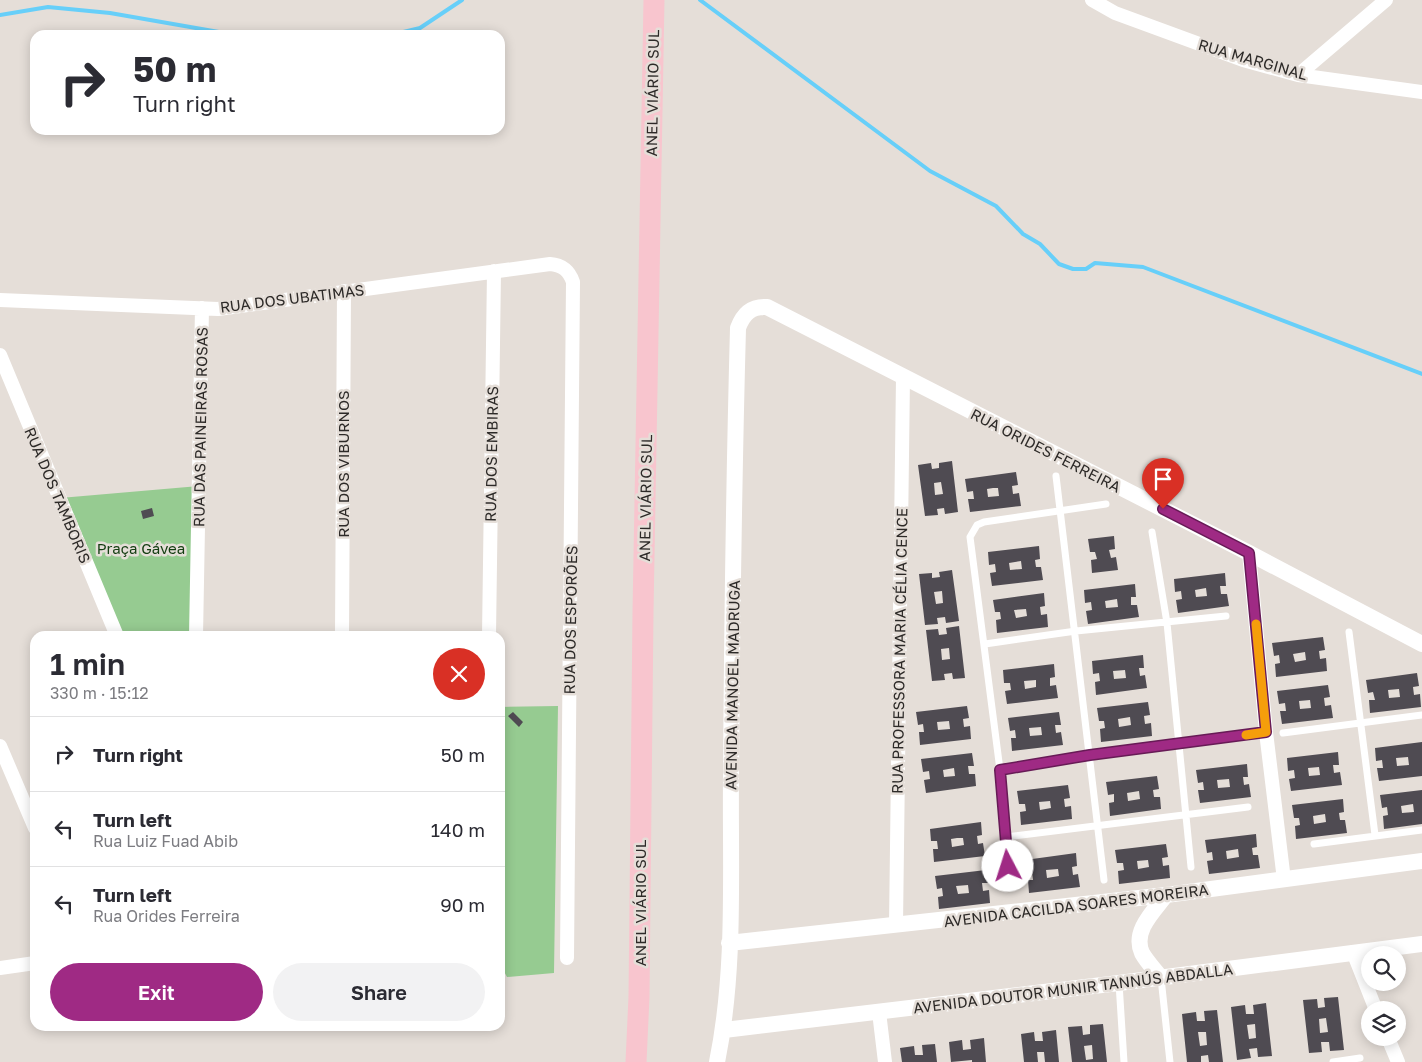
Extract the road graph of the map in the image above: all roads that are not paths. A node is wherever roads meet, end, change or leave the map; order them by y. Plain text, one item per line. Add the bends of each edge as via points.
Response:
1 (654, 0) edge
2 (1092, 0) edge
3 (1386, 0) edge
4 (1298, 75) junction
5 (1422, 92) edge
6 (494, 271) junction
7 (573, 282) joint
8 (344, 292) junction
9 (0, 300) edge
10 (202, 308) junction
11 (748, 311) joint
12 (0, 355) edge
13 (904, 377) junction
14 (1056, 476) dead end
15 (1106, 504) dead end
16 (1062, 511) junction
17 (1152, 532) dead end
18 (1249, 553) junction
19 (1226, 616) dead end
20 (1167, 623) junction
21 (115, 631) edge
22 (196, 631) edge
23 (342, 631) edge
24 (489, 631) edge
25 (1076, 631) junction
26 (1349, 632) dead end
27 (985, 644) junction
28 (1422, 644) edge
29 (1422, 715) edge
30 (1361, 723) junction
31 (1266, 732) junction
32 (1284, 733) dead end
33 (1179, 745) junction
34 (0, 746) edge
35 (1090, 755) junction
36 (1000, 770) junction
37 (1248, 807) dead end
38 (1186, 814) junction
39 (30, 816) edge
40 (1098, 825) junction
41 (1422, 830) edge
42 (1375, 835) junction
43 (1006, 837) junction
44 (1314, 844) dead end
45 (1415, 862) edge
46 (1191, 867) dead end
47 (1422, 876) edge
48 (1104, 880) dead end
49 (1284, 880) junction
50 (1009, 881) dead end
51 (1166, 895) junction
52 (896, 925) junction
53 (1422, 934) edge
54 (729, 943) junction
55 (1416, 945) edge
56 (1353, 952) junction
57 (567, 958) dead end
58 (30, 964) edge
59 (0, 968) edge
60 (1161, 978) junction
61 (1119, 983) junction
62 (639, 997) junction
63 (1372, 1001) edge
64 (879, 1012) junction
65 (724, 1030) junction
66 (1391, 1046) edge
67 (1360, 1058) dead end
68 (636, 1062) edge
69 (651, 1062) edge
70 (717, 1062) edge
71 (885, 1062) edge
72 (1124, 1062) edge
73 (1170, 1062) edge
74 (1333, 1062) edge
75 (1398, 1062) edge

1 - 62 main road, ANEL VIÁRIO SUL
2 - 4 street, RUA MARGINAL via 1115,13 1226,54
3 - 4 street
4 - 5 street, RUA MARGINAL
6 - 7 street, RUA DOS UBATIMAS via 558,264 570,274
6 - 8 street, RUA DOS UBATIMAS
6 - 24 street, RUA DOS EMBIRAS
7 - 57 street, RUA DOS ESPORÕES
8 - 10 street, RUA DOS UBATIMAS via 218,309
8 - 23 street, RUA DOS VIBURNOS
9 - 10 street, RUA DOS UBATIMAS
10 - 22 street, RUA DAS PAINEIRAS ROSAS
11 - 13 street, RUA ORIDES FERREIRA via 757,306 767,307
11 - 54 street, AVENIDA MANOEL MADRUGA via 738,328
12 - 21 street, RUA DOS TAMBORIS
13 - 18 street, RUA ORIDES FERREIRA
13 - 52 street, RUA PROFESSORA MARIA CÉLIA CENCE
14 - 16 lane
15 - 16 lane
16 - 25 lane
16 - 27 lane via 984,522 972,530 970,537
17 - 20 lane
18 - 28 street, RUA ORIDES FERREIRA
18 - 31 street
19 - 20 lane
20 - 25 lane
20 - 33 lane
25 - 27 lane
25 - 35 lane
26 - 30 lane
27 - 36 lane
29 - 30 lane
30 - 32 lane
30 - 42 lane
31 - 33 lane
31 - 49 street
33 - 35 lane
33 - 38 lane
34 - 39 street
35 - 36 lane
35 - 40 lane
36 - 43 lane
37 - 38 lane
38 - 40 lane
38 - 46 lane
40 - 43 lane
40 - 48 lane
41 - 42 lane
42 - 44 lane
43 - 50 lane
45 - 47 street
45 - 49 street, AVENIDA CACILDA SOARES MOREIRA
49 - 51 street, AVENIDA CACILDA SOARES MOREIRA
51 - 52 street, AVENIDA CACILDA SOARES MOREIRA
51 - 60 street via 1146,920 1139,944
52 - 54 street, AVENIDA CACILDA SOARES MOREIRA
53 - 55 street
54 - 65 street, AVENIDA MANOEL MADRUGA
55 - 56 street, AVENIDA DOUTOR MUNIR TANNÚS ABDALLA
56 - 60 street, AVENIDA DOUTOR MUNIR TANNÚS ABDALLA
56 - 63 street
58 - 59 street
60 - 61 street, AVENIDA DOUTOR MUNIR TANNÚS ABDALLA
60 - 73 lane
61 - 64 street, AVENIDA DOUTOR MUNIR TANNÚS ABDALLA
61 - 72 lane
62 - 68 main road, ANEL VIÁRIO SUL
62 - 69 main road, ANEL VIÁRIO SUL
64 - 65 street, AVENIDA DOUTOR MUNIR TANNÚS ABDALLA
64 - 71 street
65 - 70 street, AVENIDA MANOEL MADRUGA
66 - 75 street
67 - 74 lane

